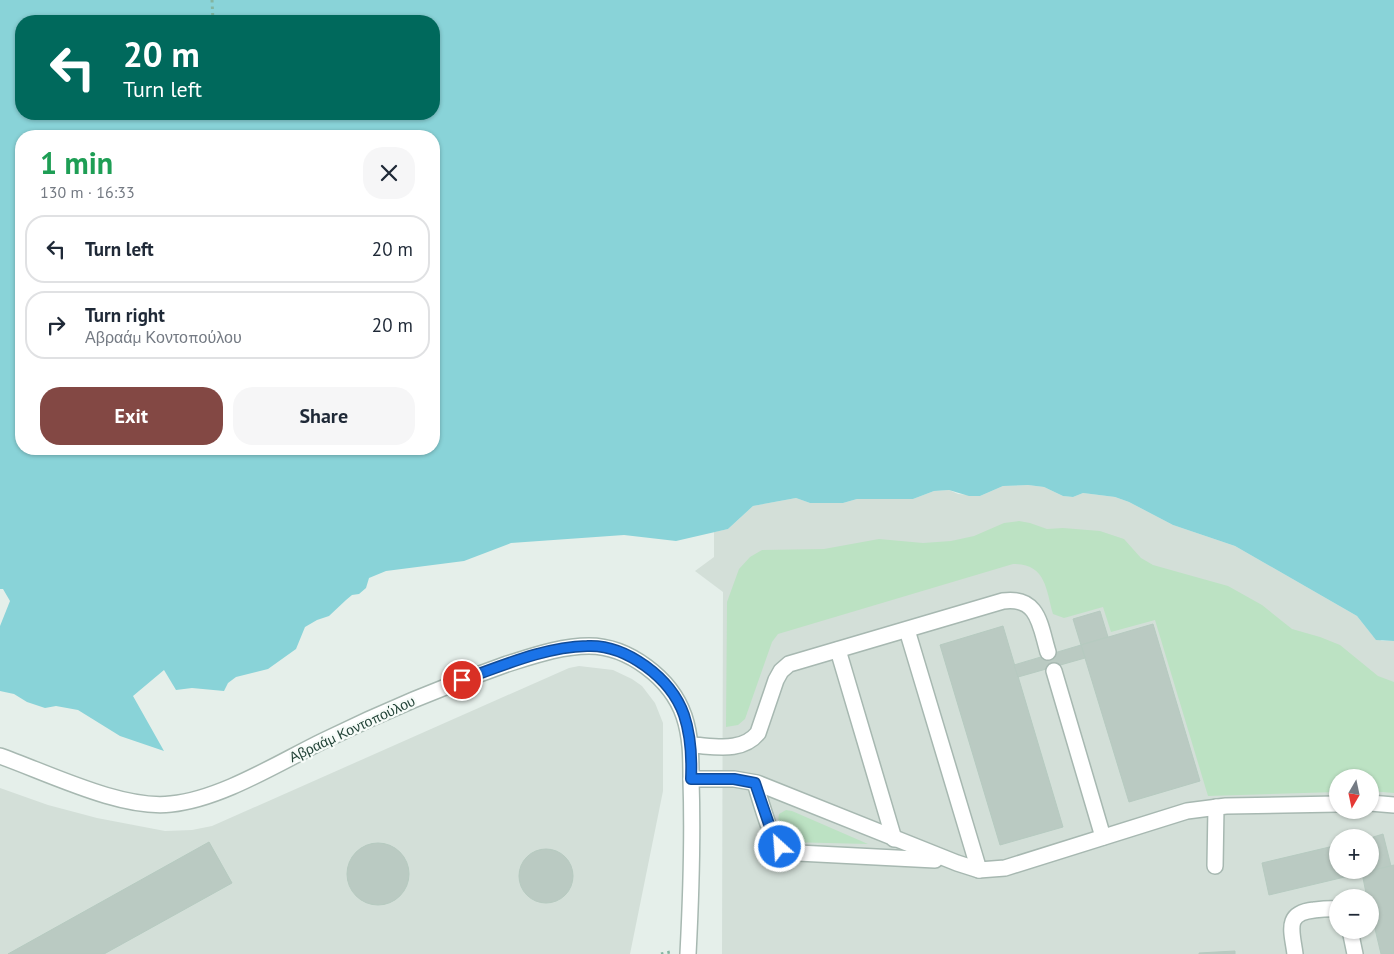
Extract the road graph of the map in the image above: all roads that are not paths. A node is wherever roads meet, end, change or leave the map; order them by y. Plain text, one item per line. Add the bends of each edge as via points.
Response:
1 (906, 630) junction
2 (838, 650) junction
3 (1048, 652) dead end
4 (1054, 671) dead end
5 (691, 745) junction
6 (0, 756) edge
7 (691, 779) junction
8 (755, 783) junction
9 (1329, 804) edge
10 (1379, 804) edge
11 (1394, 805) edge
12 (1216, 807) junction
13 (1104, 837) junction
14 (894, 839) junction
15 (949, 860) junction
16 (1215, 866) dead end
17 (979, 870) junction
18 (1329, 908) edge
19 (1352, 939) edge
20 (688, 954) edge
21 (1295, 954) edge
22 (1355, 954) edge

1 - 2 street
1 - 3 street via 1015,600 1036,612
1 - 17 street
2 - 5 street via 789,664 781,671 758,734 751,741 732,747
2 - 14 street
4 - 13 street
5 - 6 street, Αβραάμ Κοντοπούλου via 684,713 653,673 625,653 587,646 551,651 449,685 349,728 219,792 186,802 140,804
5 - 7 street, Αβραάμ Κοντοπούλου
7 - 8 street via 734,779
7 - 20 street, Αβραάμ Κοντοπούλου
8 - 14 street
8 - 15 street via 774,839 786,850
9 - 12 street
10 - 11 street
12 - 13 street via 1187,811
12 - 16 street
13 - 17 street via 1005,868
14 - 15 street
15 - 17 street
18 - 21 street via 1304,911 1292,920
19 - 22 street

